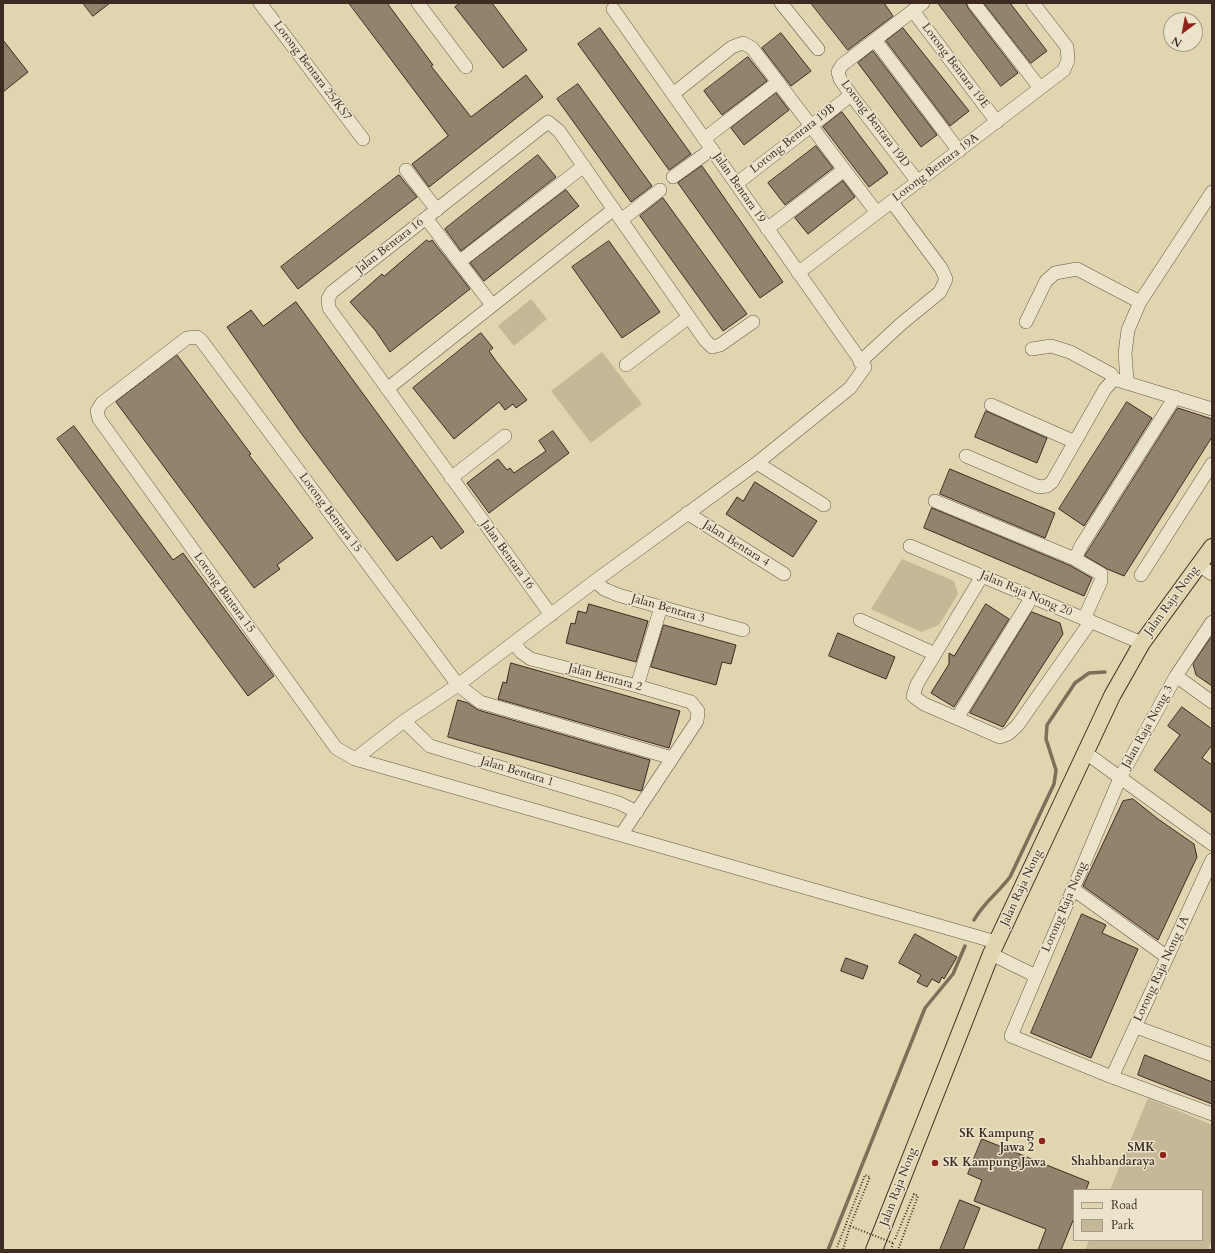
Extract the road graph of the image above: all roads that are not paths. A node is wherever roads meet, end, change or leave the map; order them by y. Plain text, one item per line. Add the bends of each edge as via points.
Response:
1 (260, 3) edge
2 (418, 3) edge
3 (781, 3) edge
4 (923, 3) edge
5 (974, 3) edge
6 (1034, 3) edge
7 (613, 9) dead end
8 (913, 11) junction
9 (875, 40) junction
10 (818, 49) dead end
11 (466, 67) dead end
12 (778, 82) junction
13 (1040, 88) junction
14 (673, 94) junction
15 (851, 95) junction
16 (997, 122) junction
17 (811, 126) junction
18 (363, 139) dead end
19 (708, 144) junction
20 (959, 151) junction
21 (584, 166) junction
22 (406, 170) dead end
23 (844, 170) junction
24 (673, 177) dead end
25 (918, 182) junction
26 (736, 184) junction
27 (660, 190) dead end
28 (1212, 192) edge
29 (892, 202) junction
30 (614, 209) junction
31 (436, 210) junction
32 (877, 213) junction
33 (426, 218) junction
34 (621, 220) junction
35 (767, 228) junction
36 (459, 262) junction
37 (798, 273) junction
38 (1140, 302) junction
39 (492, 306) junction
40 (690, 317) junction
41 (753, 322) dead end
42 (1026, 322) dead end
43 (1032, 349) dead end
44 (862, 364) junction
45 (626, 365) dead end
46 (1120, 380) junction
47 (387, 390) junction
48 (1175, 397) junction
49 (991, 405) dead end
50 (1212, 409) edge
51 (99, 419) joint
52 (505, 436) dead end
53 (1075, 442) junction
54 (966, 456) dead end
55 (757, 463) junction
56 (1212, 464) edge
57 (451, 478) junction
58 (935, 501) dead end
59 (824, 505) dead end
60 (687, 513) junction
61 (910, 546) dead end
62 (1212, 547) edge
63 (1075, 559) junction
64 (1199, 565) junction
65 (784, 574) dead end
66 (1212, 574) edge
67 (1141, 575) dead end
68 (982, 576) junction
69 (595, 582) junction
70 (1032, 597) junction
71 (661, 607) junction
72 (551, 615) junction
73 (860, 620) dead end
74 (1088, 620) junction
75 (1212, 622) edge
76 (743, 630) dead end
77 (514, 643) junction
78 (1142, 643) junction
79 (935, 654) junction
80 (1176, 676) junction
81 (458, 685) junction
82 (637, 686) junction
83 (1212, 702) edge
84 (957, 718) junction
85 (404, 721) junction
86 (1086, 753) junction
87 (672, 758) junction
88 (355, 759) junction
89 (1120, 778) junction
90 (637, 812) junction
91 (621, 835) junction
92 (1212, 844) edge
93 (1212, 860) edge
94 (1073, 889) junction
95 (994, 948) junction
96 (1167, 957) junction
97 (1036, 976) junction
98 (1136, 1027) junction
99 (1212, 1055) edge
100 (1112, 1077) junction
101 (1212, 1114) edge
102 (874, 1250) edge

1 - 18 street, Lorong Bentara 25/KS7
2 - 11 street
3 - 10 street
4 - 8 street
5 - 13 street
6 - 13 street, Lorong Bentara 19A via 1067,47 1068,60 1064,70
7 - 14 street, Jalan Bentara 19
8 - 9 street
8 - 16 street, Lorong Bentara 19E
9 - 15 street, Lorong Bentara 19D via 842,65 838,72
9 - 20 street
12 - 14 street via 752,48 743,43 732,47
12 - 17 street
12 - 19 street
13 - 16 street, Lorong Bentara 19A
14 - 19 street, Jalan Bentara 19
15 - 17 street, Lorong Bentara 19B
15 - 25 street, Lorong Bentara 19D
16 - 20 street, Lorong Bentara 19A
17 - 23 street
17 - 26 street, Lorong Bentara 19B
19 - 24 street
19 - 26 street, Jalan Bentara 19
20 - 25 street, Lorong Bentara 19A
21 - 30 street, Jalan Bentara 16
21 - 31 street, Jalan Bentara 16 via 559,131 548,122
21 - 36 street
22 - 31 street
23 - 32 street
23 - 35 street
25 - 29 street, Lorong Bentara 19A
26 - 35 street, Jalan Bentara 19
27 - 34 street
28 - 38 street
29 - 32 street, Lorong Bentara 19A
29 - 44 street via 941,268 946,279 940,292 901,324
30 - 34 street, Jalan Bentara 16
30 - 39 street
31 - 33 street, Jalan Bentara 16
32 - 37 street, Lorong Bentara 19A
33 - 36 street
33 - 47 street, Jalan Bentara 16 via 332,292 328,299 329,308
34 - 40 street, Jalan Bentara 16
35 - 37 street, Jalan Bentara 19
36 - 39 street
37 - 44 street, Jalan Bentara 19
38 - 42 street via 1077,269 1055,273 1046,281
38 - 46 street via 1128,330
39 - 47 street
40 - 41 street, Jalan Bentara 16 via 712,347 720,345
40 - 45 street
43 - 46 street via 1051,346 1070,352
44 - 55 street via 850,388
46 - 48 street
46 - 53 street via 1105,389
47 - 57 street, Jalan Bentara 16
48 - 50 street
48 - 63 street
49 - 53 street
51 - 81 street, Lorong Bentara 15 via 97,411 102,403 187,338 197,337
51 - 88 street, Lorong Bantara 15 via 336,748
52 - 57 street
53 - 54 street via 1052,482 1047,486 1039,487
55 - 59 street
55 - 60 street
56 - 67 street
57 - 72 street, Jalan Bentara 16
58 - 63 street
60 - 65 street, Jalan Bentara 4
60 - 69 street
61 - 68 street, Jalan Raja Nong 20
62 - 64 main road, Jalan Raja Nong
63 - 74 street via 1101,574
64 - 66 street
64 - 78 main road, Jalan Raja Nong
68 - 70 street, Jalan Raja Nong 20
68 - 79 street
69 - 71 street, Jalan Bentara 3 via 611,592
69 - 72 street
70 - 74 street, Jalan Raja Nong 20
70 - 84 street
71 - 76 street, Jalan Bentara 3
71 - 82 street
72 - 77 street
73 - 79 street
74 - 78 street, Jalan Raja Nong 20
74 - 84 street via 1017,726 1008,734 1000,737
75 - 80 street, Jalan Raja Nong 3
77 - 81 street
77 - 82 street, Jalan Bentara 2 via 531,659
78 - 86 main road, Jalan Raja Nong via 1112,696
79 - 84 street via 917,684 913,696 924,704
80 - 83 street
80 - 89 street, Jalan Raja Nong 3
81 - 85 street
81 - 87 street, Lorong Bentara 15 via 480,702
82 - 87 street, Jalan Bentara 2 via 691,702 698,711 697,721
85 - 88 street
85 - 90 street, Jalan Bentara 1 via 430,746 619,803
86 - 89 street
86 - 95 main road, Jalan Raja Nong
87 - 90 street
88 - 91 street, Lorong Bantara 15
89 - 92 street
89 - 94 street, Lorong Raja Nong
90 - 91 street
91 - 95 street, Lorong Bantara 15
93 - 96 street, Lorong Raja Nong 1A
94 - 96 street
94 - 97 street, Lorong Raja Nong
95 - 97 street, Lorong Bantara 15
95 - 102 main road, Jalan Raja Nong
96 - 98 street, Lorong Raja Nong 1A
97 - 100 street, Lorong Raja Nong via 1010,1036
98 - 99 street
98 - 100 street, Lorong Raja Nong 1A
100 - 101 street

